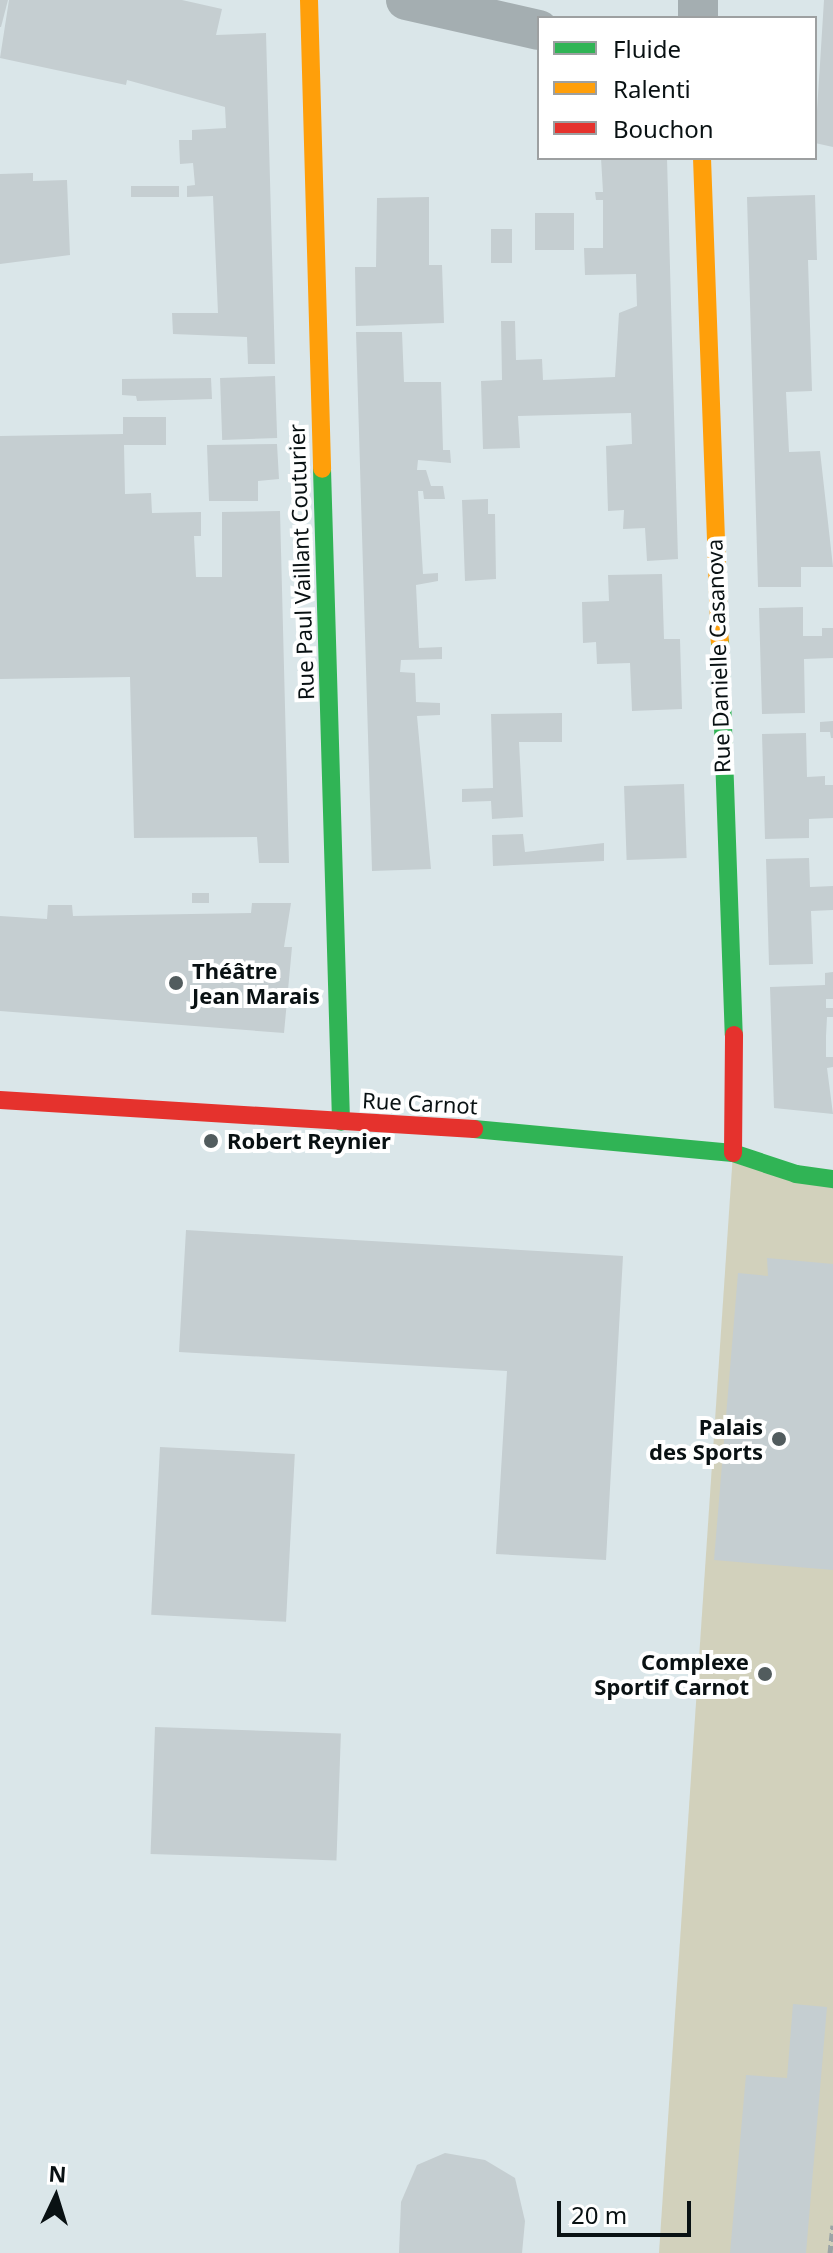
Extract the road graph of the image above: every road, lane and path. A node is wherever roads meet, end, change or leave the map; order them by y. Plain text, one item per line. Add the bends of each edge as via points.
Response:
1 (309, 0) edge
2 (406, 0) edge
3 (537, 30) edge
4 (702, 160) edge
5 (0, 1100) edge
6 (341, 1122) junction
7 (733, 1153) junction
8 (833, 1179) edge
9 (833, 2225) edge
10 (830, 2253) edge

1 - 6 street, Rue Paul Vaillant Couturier
2 - 3 street
4 - 7 street, Rue Danielle Casanova via 737,1112
5 - 6 street, Rue Carnot
6 - 7 street, Rue Carnot via 535,1133
7 - 8 street, Rue Carnot via 796,1174
9 - 10 path

